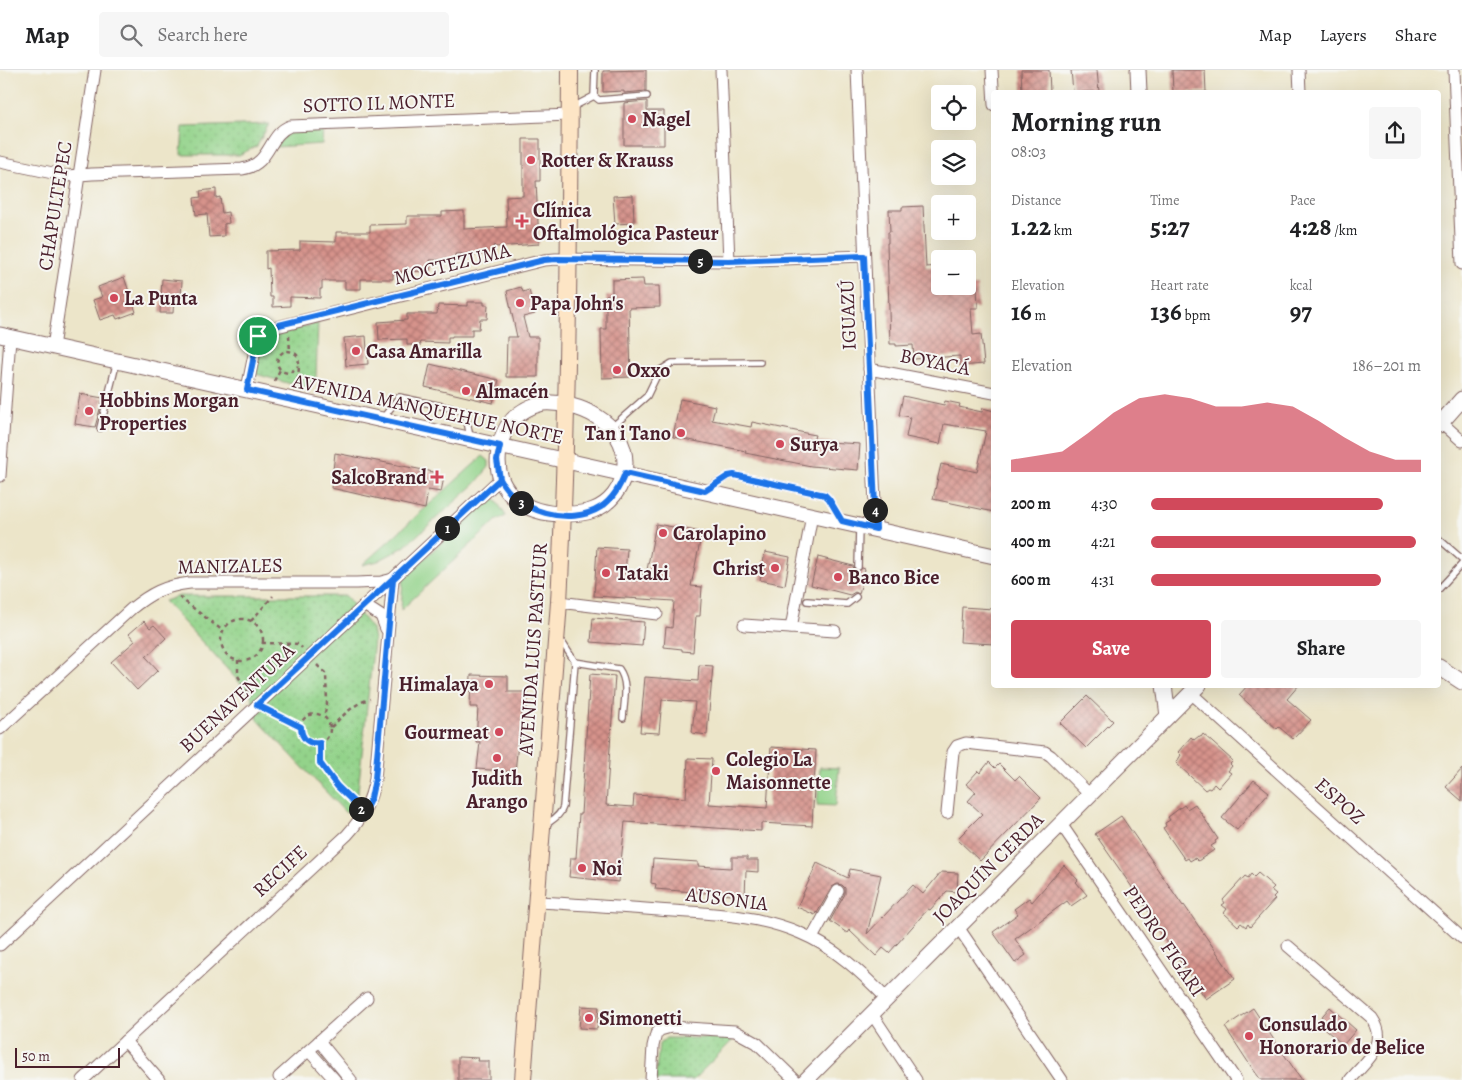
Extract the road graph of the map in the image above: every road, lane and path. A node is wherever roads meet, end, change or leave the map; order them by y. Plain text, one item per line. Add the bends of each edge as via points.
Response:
1 (95, 70) edge
2 (570, 70) edge
3 (595, 70) edge
4 (721, 70) edge
5 (857, 70) edge
6 (992, 70) edge
7 (1138, 70) edge
8 (1299, 70) edge
9 (1457, 74) edge
10 (993, 90) edge
11 (1139, 90) edge
12 (1300, 90) edge
13 (594, 96) junction
14 (647, 96) dead end
15 (570, 112) junction
16 (0, 162) edge
17 (78, 175) junction
18 (864, 256) junction
19 (568, 259) junction
20 (729, 261) junction
21 (1462, 264) edge
22 (5, 336) edge
23 (53, 347) junction
24 (117, 361) junction
25 (760, 362) dead end
26 (298, 366) junction
27 (869, 369) junction
28 (280, 370) junction
29 (299, 377) dead end
30 (273, 382) dead end
31 (247, 390) junction
32 (991, 392) edge
33 (1462, 399) edge
34 (566, 404) junction
35 (382, 419) junction
36 (1441, 423) edge
37 (1441, 425) edge
38 (100, 428) dead end
39 (611, 428) junction
40 (470, 439) junction
41 (1462, 441) edge
42 (500, 446) junction
43 (565, 459) junction
44 (625, 473) junction
45 (0, 476) edge
46 (500, 479) junction
47 (705, 491) junction
48 (563, 514) junction
49 (812, 515) junction
50 (842, 521) junction
51 (859, 525) junction
52 (876, 529) junction
53 (1441, 541) edge
54 (991, 555) edge
55 (1462, 559) edge
56 (1462, 564) edge
57 (858, 567) dead end
58 (393, 579) junction
59 (283, 583) junction
60 (167, 587) junction
61 (1441, 588) edge
62 (856, 597) dead end
63 (807, 601) dead end
64 (559, 602) junction
65 (364, 606) junction
66 (657, 614) dead end
67 (251, 621) junction
68 (744, 625) dead end
69 (791, 628) junction
70 (387, 630) junction
71 (835, 631) dead end
72 (223, 632) junction
73 (556, 634) junction
74 (262, 643) junction
75 (309, 656) junction
76 (238, 660) junction
77 (574, 662) junction
78 (1441, 668) edge
79 (1462, 682) edge
80 (1164, 688) edge
81 (1195, 689) edge
82 (382, 696) junction
83 (257, 705) junction
84 (1168, 716) junction
85 (324, 717) junction
86 (622, 718) dead end
87 (301, 727) junction
88 (330, 727) junction
89 (0, 729) edge
90 (320, 743) junction
91 (1090, 794) junction
92 (364, 812) junction
93 (947, 813) dead end
94 (1061, 824) junction
95 (542, 828) junction
96 (838, 891) dead end
97 (537, 902) junction
98 (958, 927) junction
99 (812, 938) junction
100 (1462, 938) edge
101 (0, 945) edge
102 (1288, 946) dead end
103 (367, 998) dead end
104 (887, 999) junction
105 (872, 1014) junction
106 (124, 1040) junction
107 (319, 1041) junction
108 (309, 1051) junction
109 (278, 1076) dead end
110 (83, 1080) edge
111 (159, 1080) edge
112 (335, 1080) edge
113 (351, 1080) edge
114 (523, 1080) edge
115 (651, 1080) edge
116 (795, 1080) edge
117 (806, 1080) edge
118 (916, 1080) edge
119 (1062, 1080) edge
120 (1236, 1080) edge
121 (1350, 1080) edge

1 - 17 street, CHAPULTEPEC
2 - 15 main road, AVENIDA LUIS PASTEUR
3 - 13 lane
4 - 20 street
5 - 18 street, IGUAZÚ
6 - 10 street
7 - 11 street
8 - 12 street
9 - 21 street
13 - 14 lane via 599,100
13 - 15 lane
15 - 17 street, SOTTO IL MONTE via 295,125 282,131 261,161 248,168
15 - 19 main road, AVENIDA LUIS PASTEUR
16 - 17 street, SOTTO IL MONTE via 67,176
17 - 23 street, CHAPULTEPEC
18 - 20 street, MOCTEZUMA
18 - 27 street, IGUAZÚ
19 - 20 street, MOCTEZUMA
19 - 31 street, MOCTEZUMA via 544,260 269,328 258,336
19 - 34 main road, AVENIDA LUIS PASTEUR
22 - 23 street, AVENIDA MANQUEHUE NORTE
22 - 45 street
23 - 24 street, AVENIDA MANQUEHUE NORTE
24 - 31 street, AVENIDA MANQUEHUE NORTE
24 - 38 lane
25 - 39 lane via 672,363 659,371 644,399
26 - 28 path via 290,373
26 - 28 path via 297,355 285,351 277,359
26 - 29 path
27 - 32 street, BOYACÁ
27 - 52 street, IGUAZÚ
28 - 30 path
31 - 35 street, AVENIDA MANQUEHUE NORTE
33 - 36 street
34 - 39 street via 589,412
34 - 42 street via 542,403 526,409 507,426
34 - 43 main road, AVENIDA LUIS PASTEUR
35 - 40 street, AVENIDA MANQUEHUE NORTE
35 - 40 lane via 399,397 465,411
37 - 41 street
39 - 44 street via 623,449
40 - 42 street, AVENIDA MANQUEHUE NORTE
42 - 43 street, AVENIDA MANQUEHUE NORTE
42 - 46 street via 497,460
43 - 44 street, AVENIDA MANQUEHUE NORTE
43 - 48 main road, AVENIDA LUIS PASTEUR
44 - 47 street, AVENIDA MANQUEHUE NORTE
44 - 48 street via 614,494 602,506 580,514
46 - 48 street via 511,495 526,506 541,512
46 - 58 street, BUENAVENTURA
47 - 49 street, AVENIDA MANQUEHUE NORTE
47 - 50 lane via 732,475 743,477 825,495
48 - 64 main road, AVENIDA LUIS PASTEUR
49 - 50 street, AVENIDA MANQUEHUE NORTE
49 - 69 street
50 - 51 street, AVENIDA MANQUEHUE NORTE
51 - 52 street, AVENIDA MANQUEHUE NORTE
51 - 57 lane
52 - 54 street, AVENIDA MANQUEHUE NORTE
53 - 55 lane
56 - 61 lane
58 - 59 street, MANIZALES via 356,584
58 - 65 street, BUENAVENTURA
58 - 70 street, RECIFE
59 - 60 street, MANIZALES via 190,583
59 - 67 path
60 - 72 path
60 - 89 street, MANIZALES via 131,609
62 - 63 lane via 847,604
64 - 66 street
64 - 73 main road, AVENIDA LUIS PASTEUR
65 - 70 street via 382,616
65 - 75 street, BUENAVENTURA
67 - 72 path via 232,622
67 - 74 path via 260,630
68 - 69 street
69 - 71 street
70 - 82 street, RECIFE
72 - 76 path via 224,651
73 - 77 lane
73 - 95 main road, AVENIDA LUIS PASTEUR
74 - 75 path via 298,644
74 - 76 path via 255,655
75 - 83 street, BUENAVENTURA
75 - 85 path via 326,674
76 - 83 path via 238,676
77 - 86 lane via 619,669 624,675 625,685
77 - 95 lane via 563,807 557,818
78 - 79 street
80 - 84 street
81 - 84 street, JOAQUÍN CERDA
81 - 100 street, ESPOZ
82 - 88 path via 362,701
82 - 92 street, RECIFE via 374,784
83 - 87 path
83 - 101 street, BUENAVENTURA
84 - 91 street, JOAQUÍN CERDA
85 - 87 path via 314,715 305,718
85 - 88 path
87 - 90 path via 302,737 310,743
88 - 90 path via 326,739
90 - 92 path via 320,763 337,786
91 - 93 street via 1045,752 966,743 957,746 953,752
91 - 94 street, JOAQUÍN CERDA
92 - 106 street, RECIFE via 347,835
94 - 98 street, JOAQUÍN CERDA
94 - 120 street, PEDRO FIGARI
95 - 97 main road, AVENIDA LUIS PASTEUR
96 - 99 street
97 - 99 street, AUSONIA via 751,918
97 - 114 main road, AVENIDA LUIS PASTEUR
98 - 104 street, JOAQUÍN CERDA
98 - 119 street
99 - 104 street, AUSONIA via 848,962
102 - 121 street via 1372,1018 1378,1027 1380,1038 1376,1048
103 - 107 street
104 - 105 street, JOAQUÍN CERDA
105 - 117 street, JOAQUÍN CERDA
105 - 118 street
106 - 110 street, RECIFE
106 - 111 street
107 - 108 street
107 - 113 street
108 - 109 street
108 - 112 street
115 - 116 street via 654,1039 660,1030 671,1026 726,1029 743,1034 757,1043

